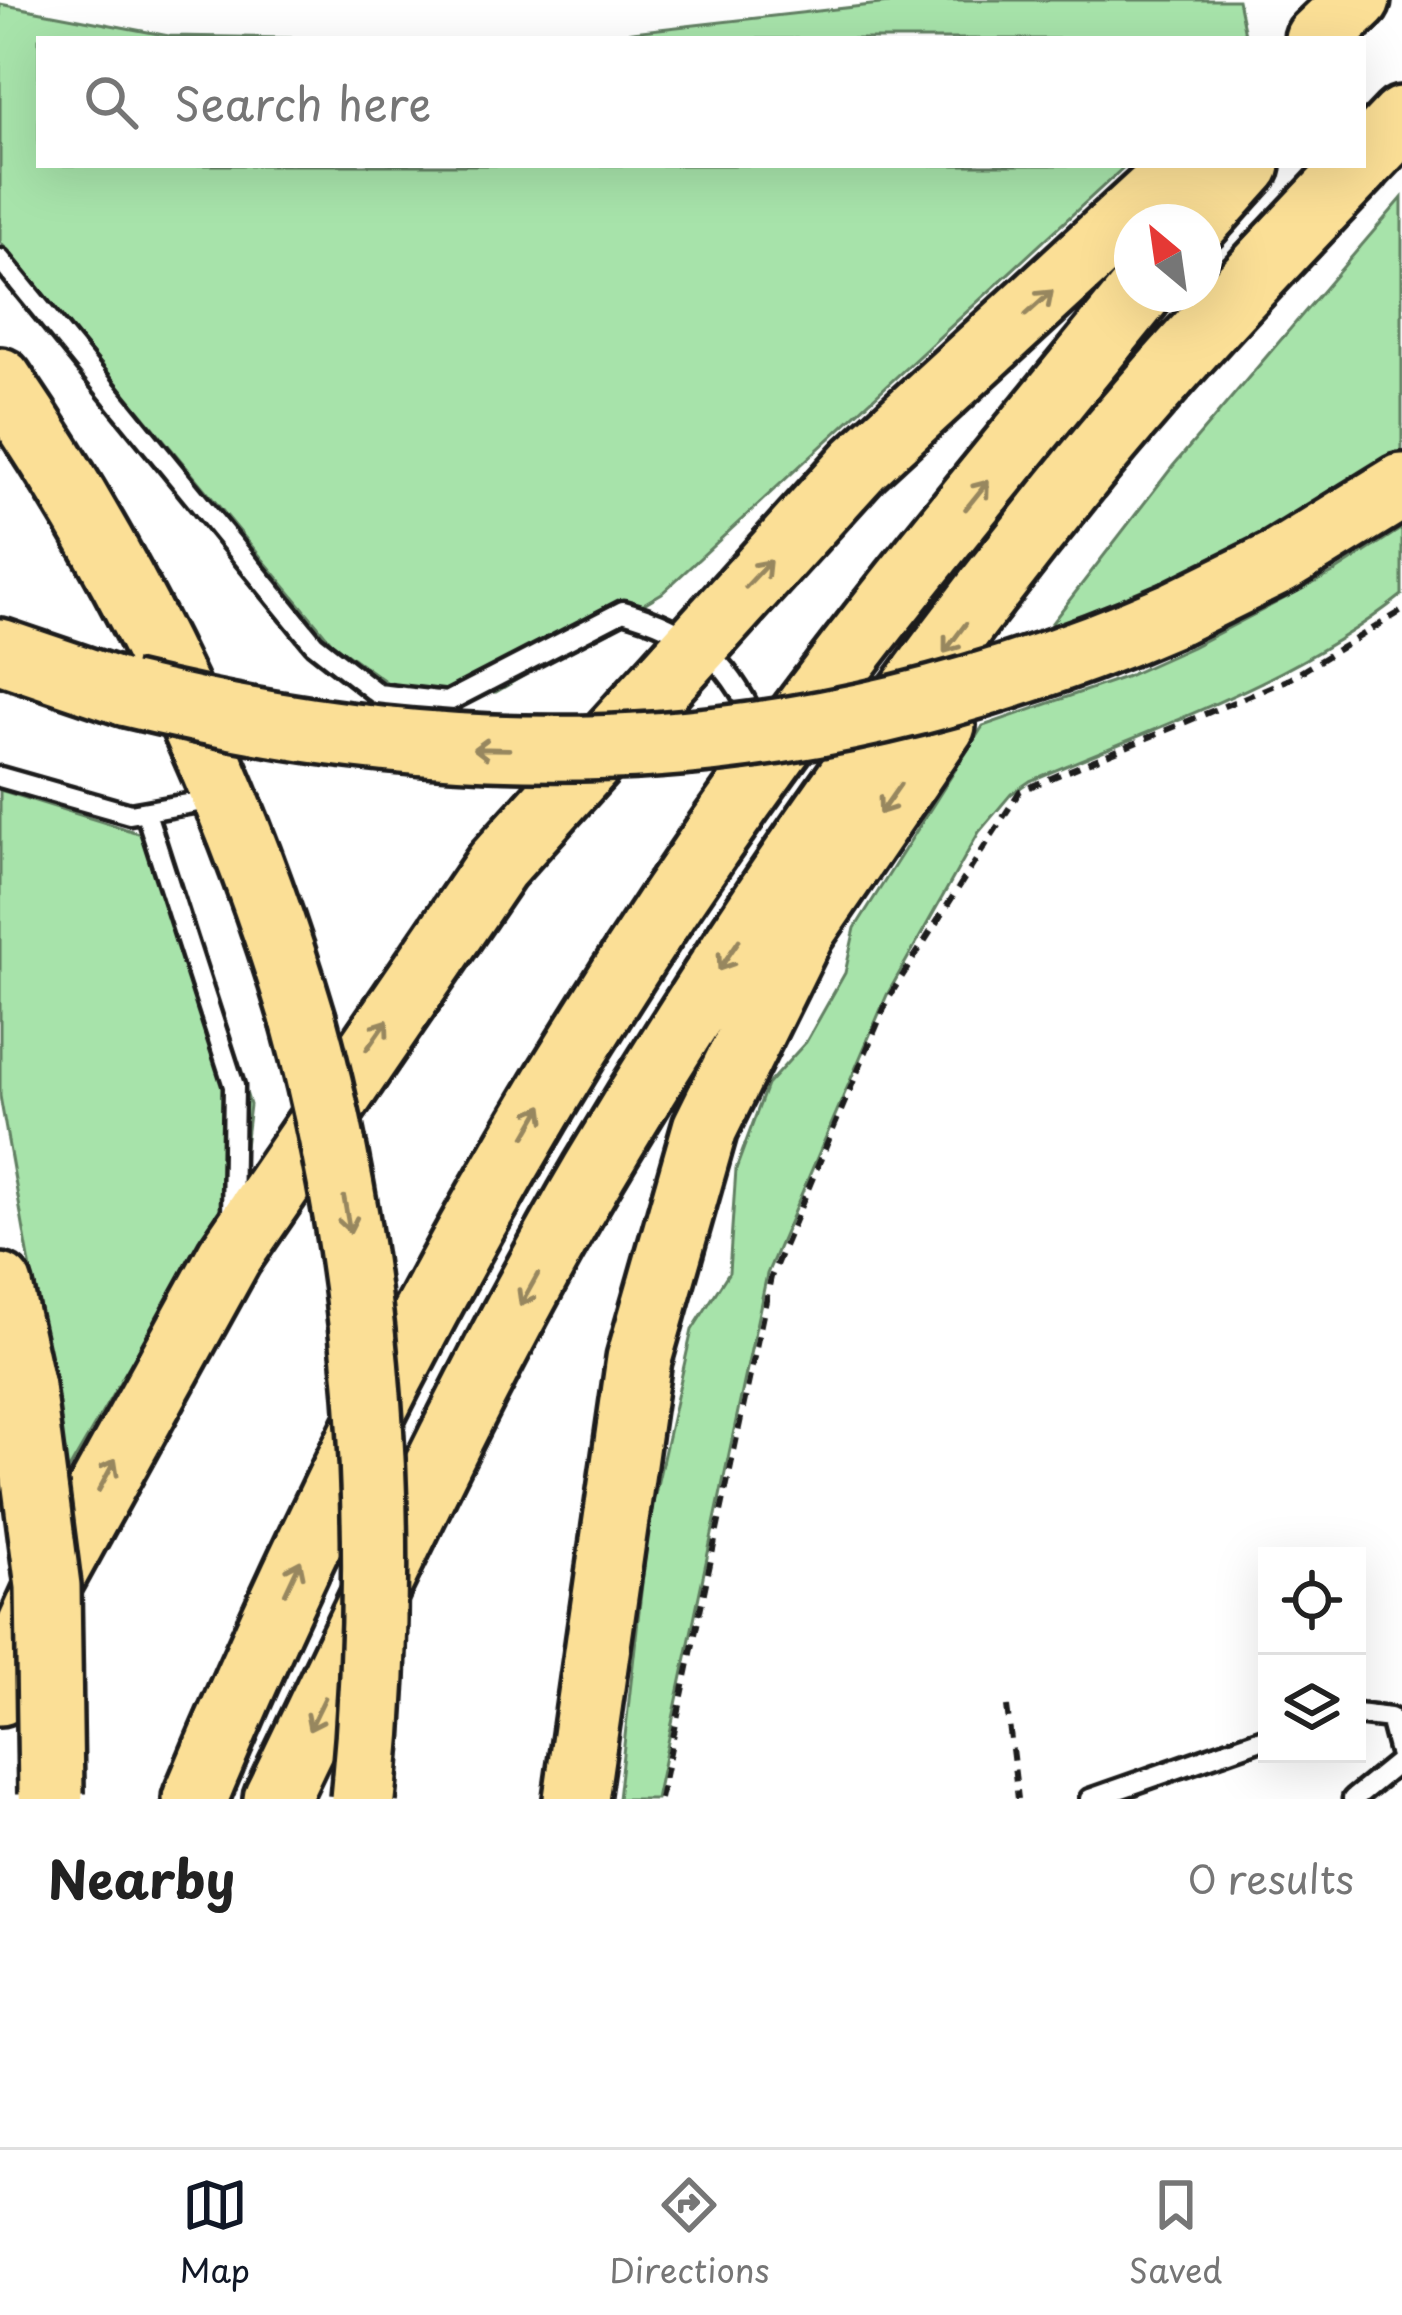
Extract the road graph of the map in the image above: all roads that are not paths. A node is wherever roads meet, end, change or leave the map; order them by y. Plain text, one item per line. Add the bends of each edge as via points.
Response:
1 (1358, 0) edge
2 (1402, 15) edge
3 (1320, 36) edge
4 (1366, 50) edge
5 (1402, 119) edge
6 (1366, 158) edge
7 (1182, 168) edge
8 (1245, 168) edge
9 (1356, 168) edge
10 (1212, 204) edge
11 (1271, 257) junction
12 (0, 259) edge
13 (1125, 312) edge
14 (0, 380) edge
15 (1402, 486) edge
16 (697, 640) junction
17 (0, 651) edge
18 (764, 767) junction
19 (0, 776) edge
20 (228, 796) junction
21 (146, 813) junction
22 (230, 1257) junction
23 (0, 1286) edge
24 (0, 1693) edge
25 (1366, 1715) edge
26 (1258, 1740) edge
27 (50, 1797) edge
28 (195, 1799) edge
29 (276, 1799) edge
30 (363, 1799) edge
31 (576, 1799) edge
32 (1090, 1799) edge
33 (1353, 1799) edge

1 - 3 highway
2 - 4 highway
5 - 6 highway
16 -> 7 highway via 860,464
8 - 10 highway
9 - 11 highway
11 -> 29 highway via 1087,465 851,777 723,964 593,1173 464,1406
11 -> 31 highway via 840,870 724,1084 639,1359
12 - 16 lane via 314,644 378,694 447,702 623,611
18 -> 13 highway
14 - 20 highway via 116,564
15 -> 17 highway, bridge via 1279,562 1074,656 950,698 674,745 537,751 284,729 127,694
16 - 18 lane via 742,689
22 -> 16 highway via 497,865
28 -> 18 highway via 252,1662 406,1347 584,1035
19 - 21 lane
20 - 21 lane
20 -> 30 highway, bridge via 303,1019 349,1224 370,1387 378,1561
21 - 22 lane via 234,1086
24 -> 22 highway via 52,1578
23 - 27 highway, bridge via 48,1586
25 - 33 lane via 1390,1718 1401,1760
26 - 32 lane

